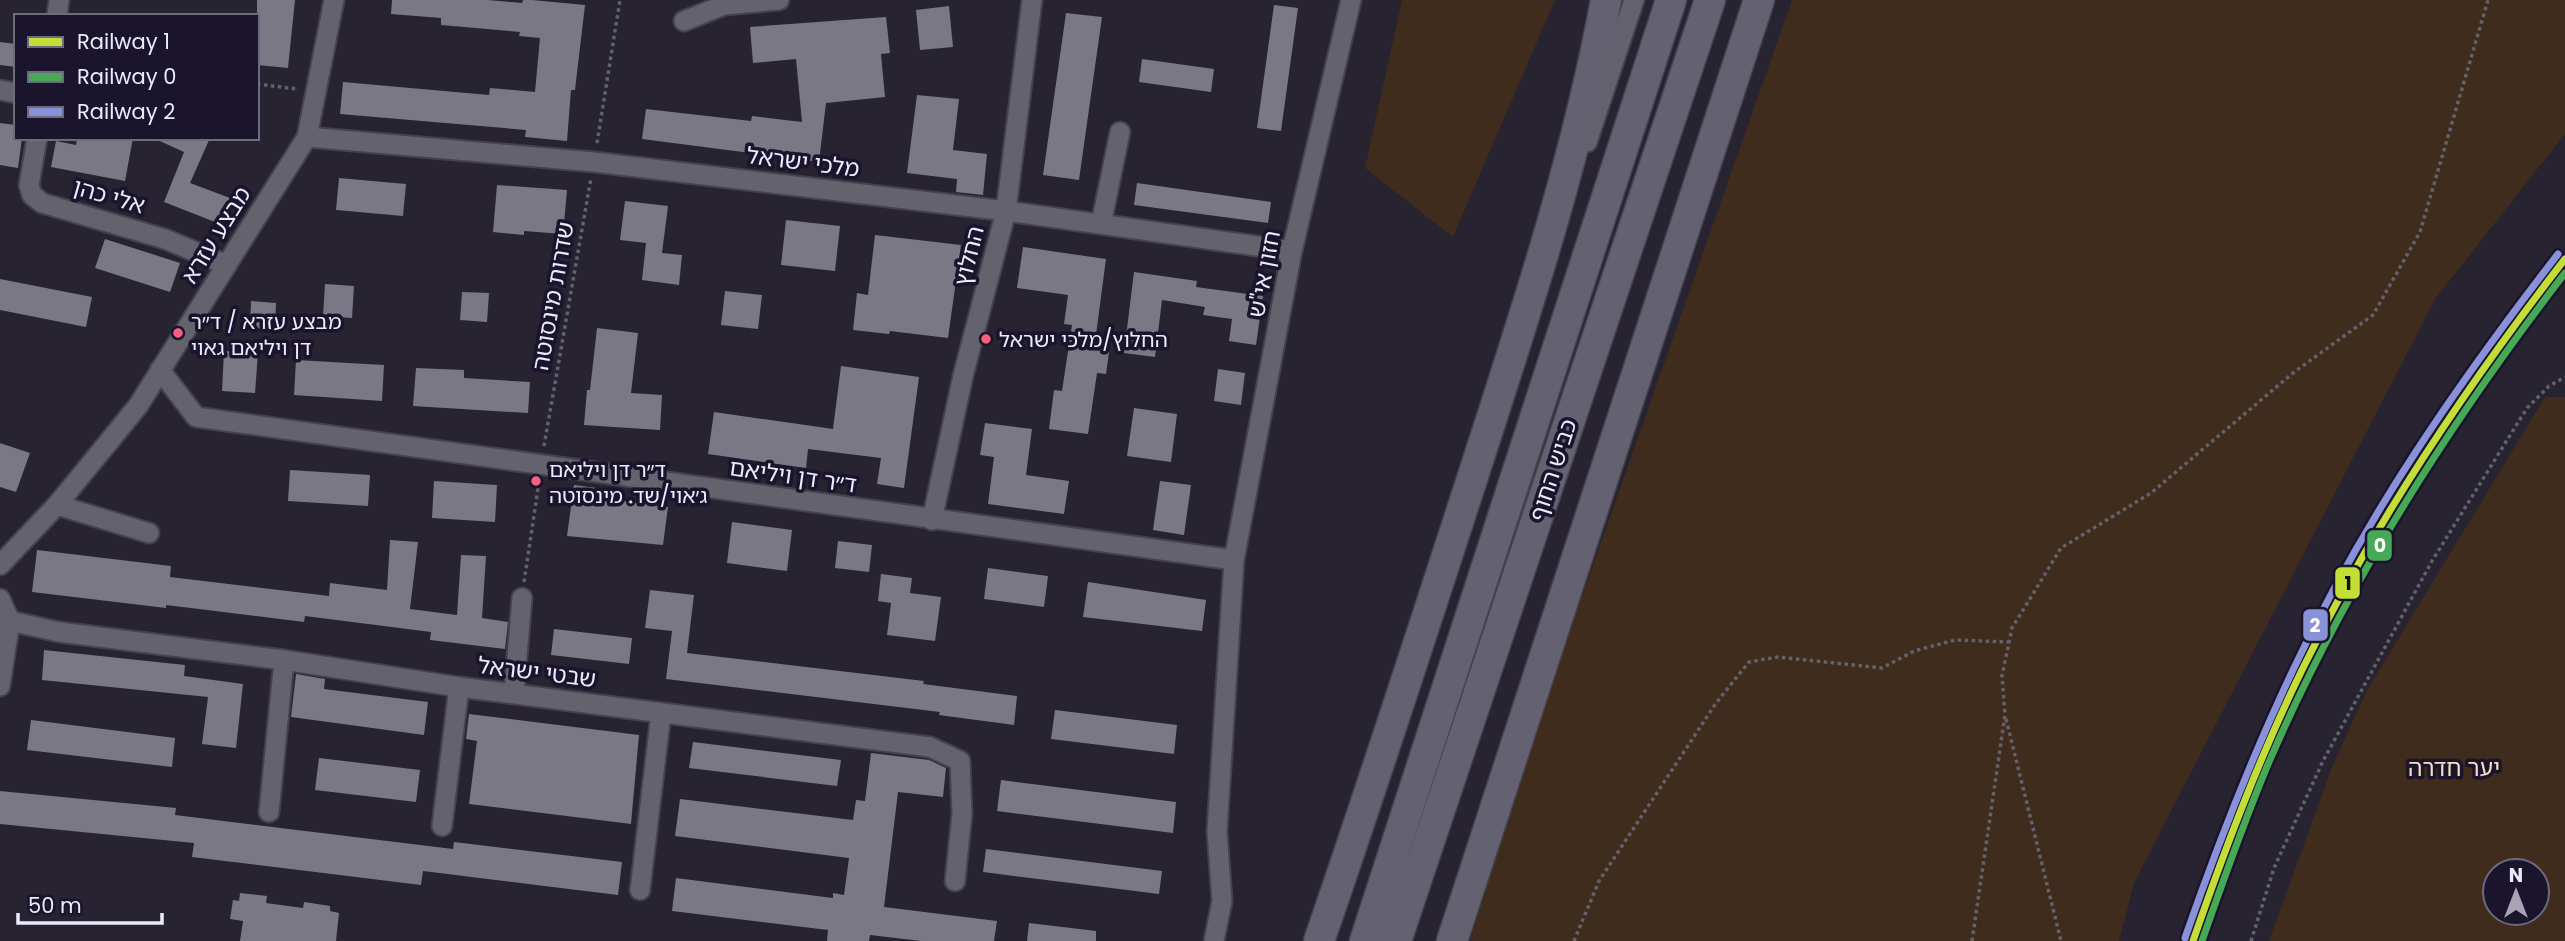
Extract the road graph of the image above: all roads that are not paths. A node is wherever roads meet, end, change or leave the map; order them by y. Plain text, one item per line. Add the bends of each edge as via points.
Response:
1 (334, 0) edge
2 (779, 0) edge
3 (1032, 0) edge
4 (1352, 0) edge
5 (1606, 0) edge
6 (1634, 0) edge
7 (1671, 0) edge
8 (1710, 0) edge
9 (1761, 0) edge
10 (684, 21) dead end
11 (1120, 132) dead end
12 (307, 137) junction
13 (37, 140) edge
14 (1006, 211) junction
15 (1101, 224) junction
16 (1292, 251) junction
17 (228, 264) junction
18 (160, 370) junction
19 (1502, 387) junction
20 (57, 505) junction
21 (932, 520) junction
22 (149, 533) dead end
23 (1234, 560) junction
24 (0, 565) edge
25 (522, 598) road end
26 (0, 599) edge
27 (10, 621) junction
28 (284, 660) junction
29 (0, 686) edge
30 (459, 687) junction
31 (514, 693) junction
32 (661, 713) junction
33 (269, 812) dead end
34 (442, 826) dead end
35 (955, 881) dead end
36 (640, 890) dead end
37 (1214, 941) edge
38 (1319, 941) edge
39 (1365, 941) edge
40 (1396, 941) edge
41 (1452, 941) edge

1 - 12 street, מבצע עזרא
2 - 10 street via 724,5
3 - 14 street, החלוץ
4 - 16 street, חזון אי"ש
5 - 19 highway via 1583,112
6 - 19 street
7 - 39 highway, כביש החוף
8 - 40 highway, כביש החוף
9 - 41 highway
11 - 15 street
12 - 14 street, מלכי ישראל via 594,162
12 - 17 street, מבצע עזרא
13 - 17 street, אלי כהן via 29,185 42,203 112,221
14 - 15 street, מלכי ישראל
14 - 21 street, החלוץ
15 - 16 street, מלכי ישראל
16 - 23 street, חזון אי"ש
17 - 18 street, מבצע עזרא
18 - 20 street, מבצע עזרא via 138,406
18 - 21 street, ד״ר דן ויליאם via 196,417
19 - 38 highway
20 - 22 street
20 - 24 street, מבצע עזרא
21 - 23 street, ד״ר דן ויליאם
23 - 37 street, חזון אי"ש via 1217,831 1222,901
25 - 31 street
26 - 27 street
27 - 28 street, שבטי ישראל via 71,634
27 - 29 street
28 - 30 street, שבטי ישראל
28 - 33 street
30 - 31 street, שבטי ישראל
30 - 34 street
31 - 32 street, שבטי ישראל
32 - 35 street, שבטי ישראל via 930,747 960,761 962,814
32 - 36 street

